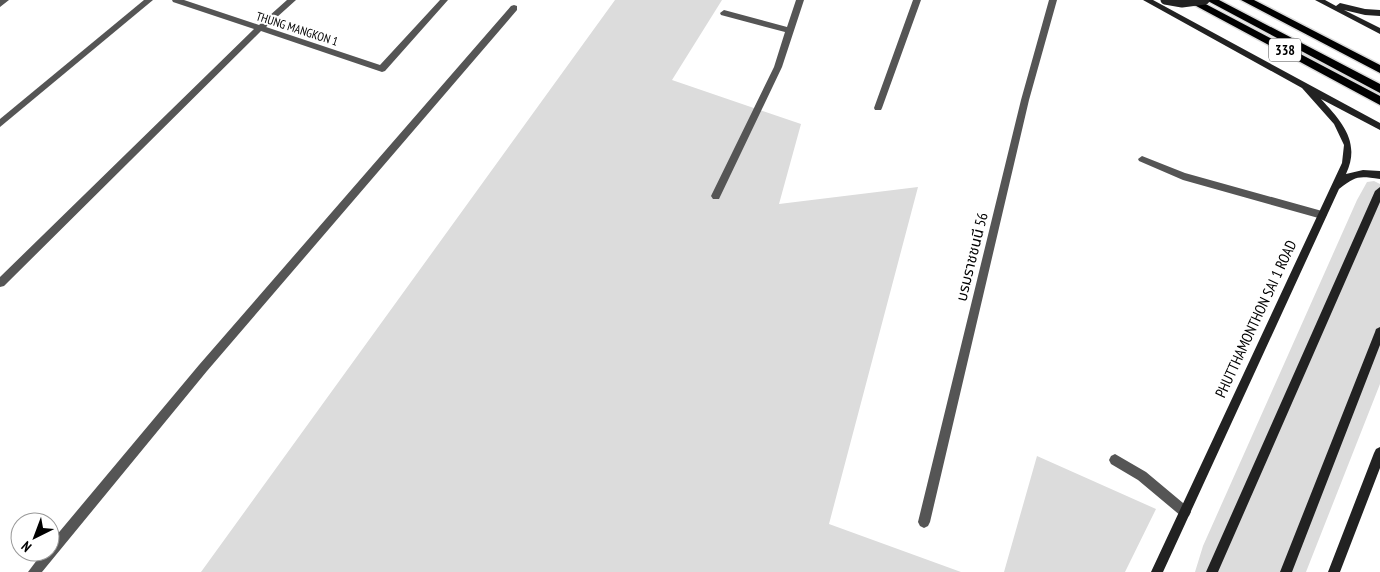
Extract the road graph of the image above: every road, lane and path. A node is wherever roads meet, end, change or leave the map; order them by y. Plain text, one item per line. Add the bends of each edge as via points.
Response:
1 (5, 0) edge
2 (150, 0) edge
3 (176, 0) edge
4 (292, 0) edge
5 (444, 0) edge
6 (800, 0) edge
7 (917, 0) edge
8 (1052, 0) edge
9 (1147, 0) edge
10 (1165, 0) edge
11 (1190, 0) edge
12 (1205, 0) edge
13 (1211, 0) edge
14 (1246, 0) edge
15 (1265, 0) edge
16 (1320, 1) edge
17 (0, 4) edge
18 (514, 8) dead end
19 (724, 13) dead end
20 (1380, 13) edge
21 (260, 28) junction
22 (790, 31) junction
23 (1380, 31) edge
24 (1380, 59) edge
25 (1380, 68) edge
26 (1305, 86) junction
27 (1380, 89) edge
28 (1380, 100) edge
29 (878, 108) dead end
30 (0, 124) edge
31 (1380, 127) edge
32 (1142, 159) dead end
33 (1380, 175) edge
34 (1380, 191) edge
35 (716, 196) dead end
36 (1329, 199) junction
37 (1322, 215) junction
38 (0, 283) edge
39 (1380, 332) edge
40 (1380, 453) edge
41 (1115, 460) dead end
42 (1185, 512) junction
43 (924, 522) dead end
44 (34, 572) edge
45 (1157, 572) edge
46 (1212, 572) edge
47 (1286, 572) edge
48 (1334, 572) edge

1 - 17 street
2 - 30 street
3 - 21 street, THUNG MANGKON 1
4 - 21 street
5 - 21 street, THUNG MANGKON 1 via 382,69
6 - 22 street
7 - 29 street
8 - 43 street, บรมราชชนนี 56
9 - 26 main road, 338
10 - 12 main road, bridge via 1182,3
11 - 28 main road, 338
13 - 27 main road, 338
14 - 25 main road, 338
15 - 24 main road, 338
16 - 20 main road
16 - 23 main road
18 - 44 street via 204,368
19 - 22 street
21 - 38 street
22 - 35 street via 778,67
26 - 31 main road, 338
26 - 36 main road, PHUTTHAMONTHON SAI 1 ROAD via 1337,122 1348,145 1347,163
32 - 37 street via 1183,176
33 - 36 main road via 1360,172 1343,179
34 - 46 main road
36 - 37 main road, PHUTTHAMONTHON SAI 1 ROAD
37 - 42 main road, PHUTTHAMONTHON SAI 1 ROAD
39 - 47 main road
40 - 48 main road
41 - 42 street via 1142,476
42 - 45 main road, PHUTTHAMONTHON SAI 1 ROAD

